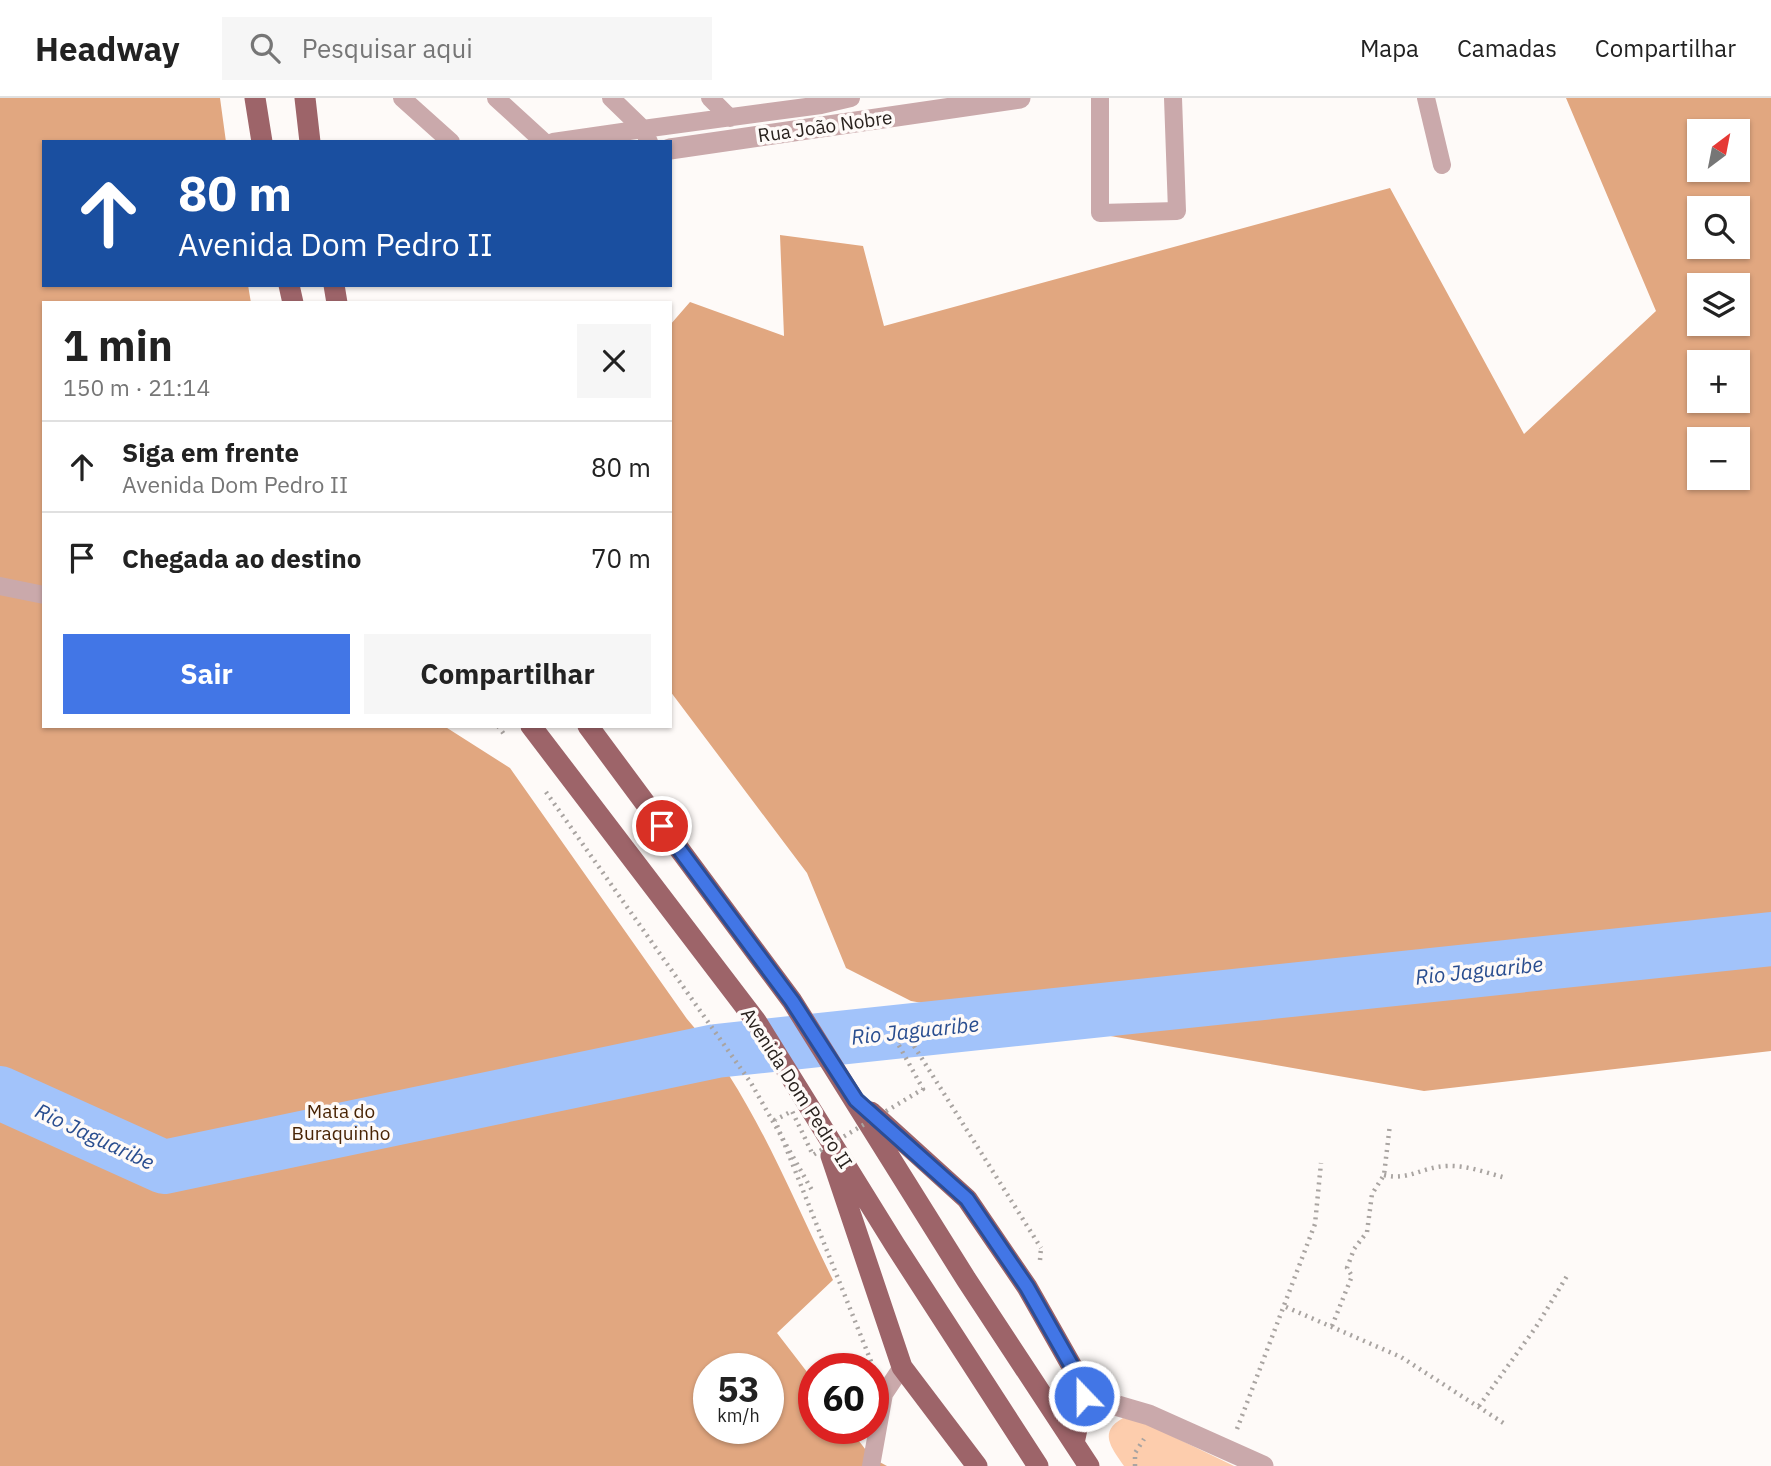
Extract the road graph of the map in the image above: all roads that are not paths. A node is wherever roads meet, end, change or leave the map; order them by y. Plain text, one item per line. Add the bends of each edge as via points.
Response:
1 (255, 98) edge
2 (305, 98) edge
3 (402, 98) edge
4 (495, 98) edge
5 (611, 98) edge
6 (710, 98) edge
7 (851, 98) edge
8 (1020, 98) edge
9 (1100, 98) edge
10 (1173, 98) edge
11 (1426, 98) edge
12 (819, 102) edge
13 (913, 106) edge
14 (730, 118) junction
15 (646, 135) edge
16 (262, 140) edge
17 (310, 140) edge
18 (449, 140) edge
19 (542, 140) edge
20 (580, 140) edge
21 (672, 149) edge
22 (1442, 165) dead end
23 (0, 586) edge
24 (42, 596) edge
25 (533, 728) edge
26 (589, 728) edge
27 (856, 1100) junction
28 (819, 1120) junction
29 (902, 1367) junction
30 (1084, 1396) junction
31 (1074, 1443) junction
32 (871, 1466) edge
33 (977, 1466) edge
34 (1038, 1466) edge
35 (1088, 1466) edge
36 (1263, 1466) edge

1 - 16 main road
2 - 17 main road
3 - 18 lane
4 - 19 lane
5 - 15 lane
6 - 14 lane
7 - 12 lane
8 - 13 street, Rua João Nobre
9 - 10 lane via 1100,213 1177,211
11 - 22 lane
12 - 14 lane
13 - 21 street, Rua João Nobre
14 - 15 lane
15 - 20 lane
23 - 24 lane
25 - 28 main road, Avenida Dom Pedro II via 756,1021
26 - 27 main road via 792,1001
27 - 30 main road via 967,1199 1027,1287
27 - 31 main road
28 - 29 main road
28 - 34 main road, Avenida Dom Pedro II
29 - 32 lane via 884,1394
29 - 33 main road
30 - 31 main road
30 - 36 street via 1149,1415
31 - 35 main road

